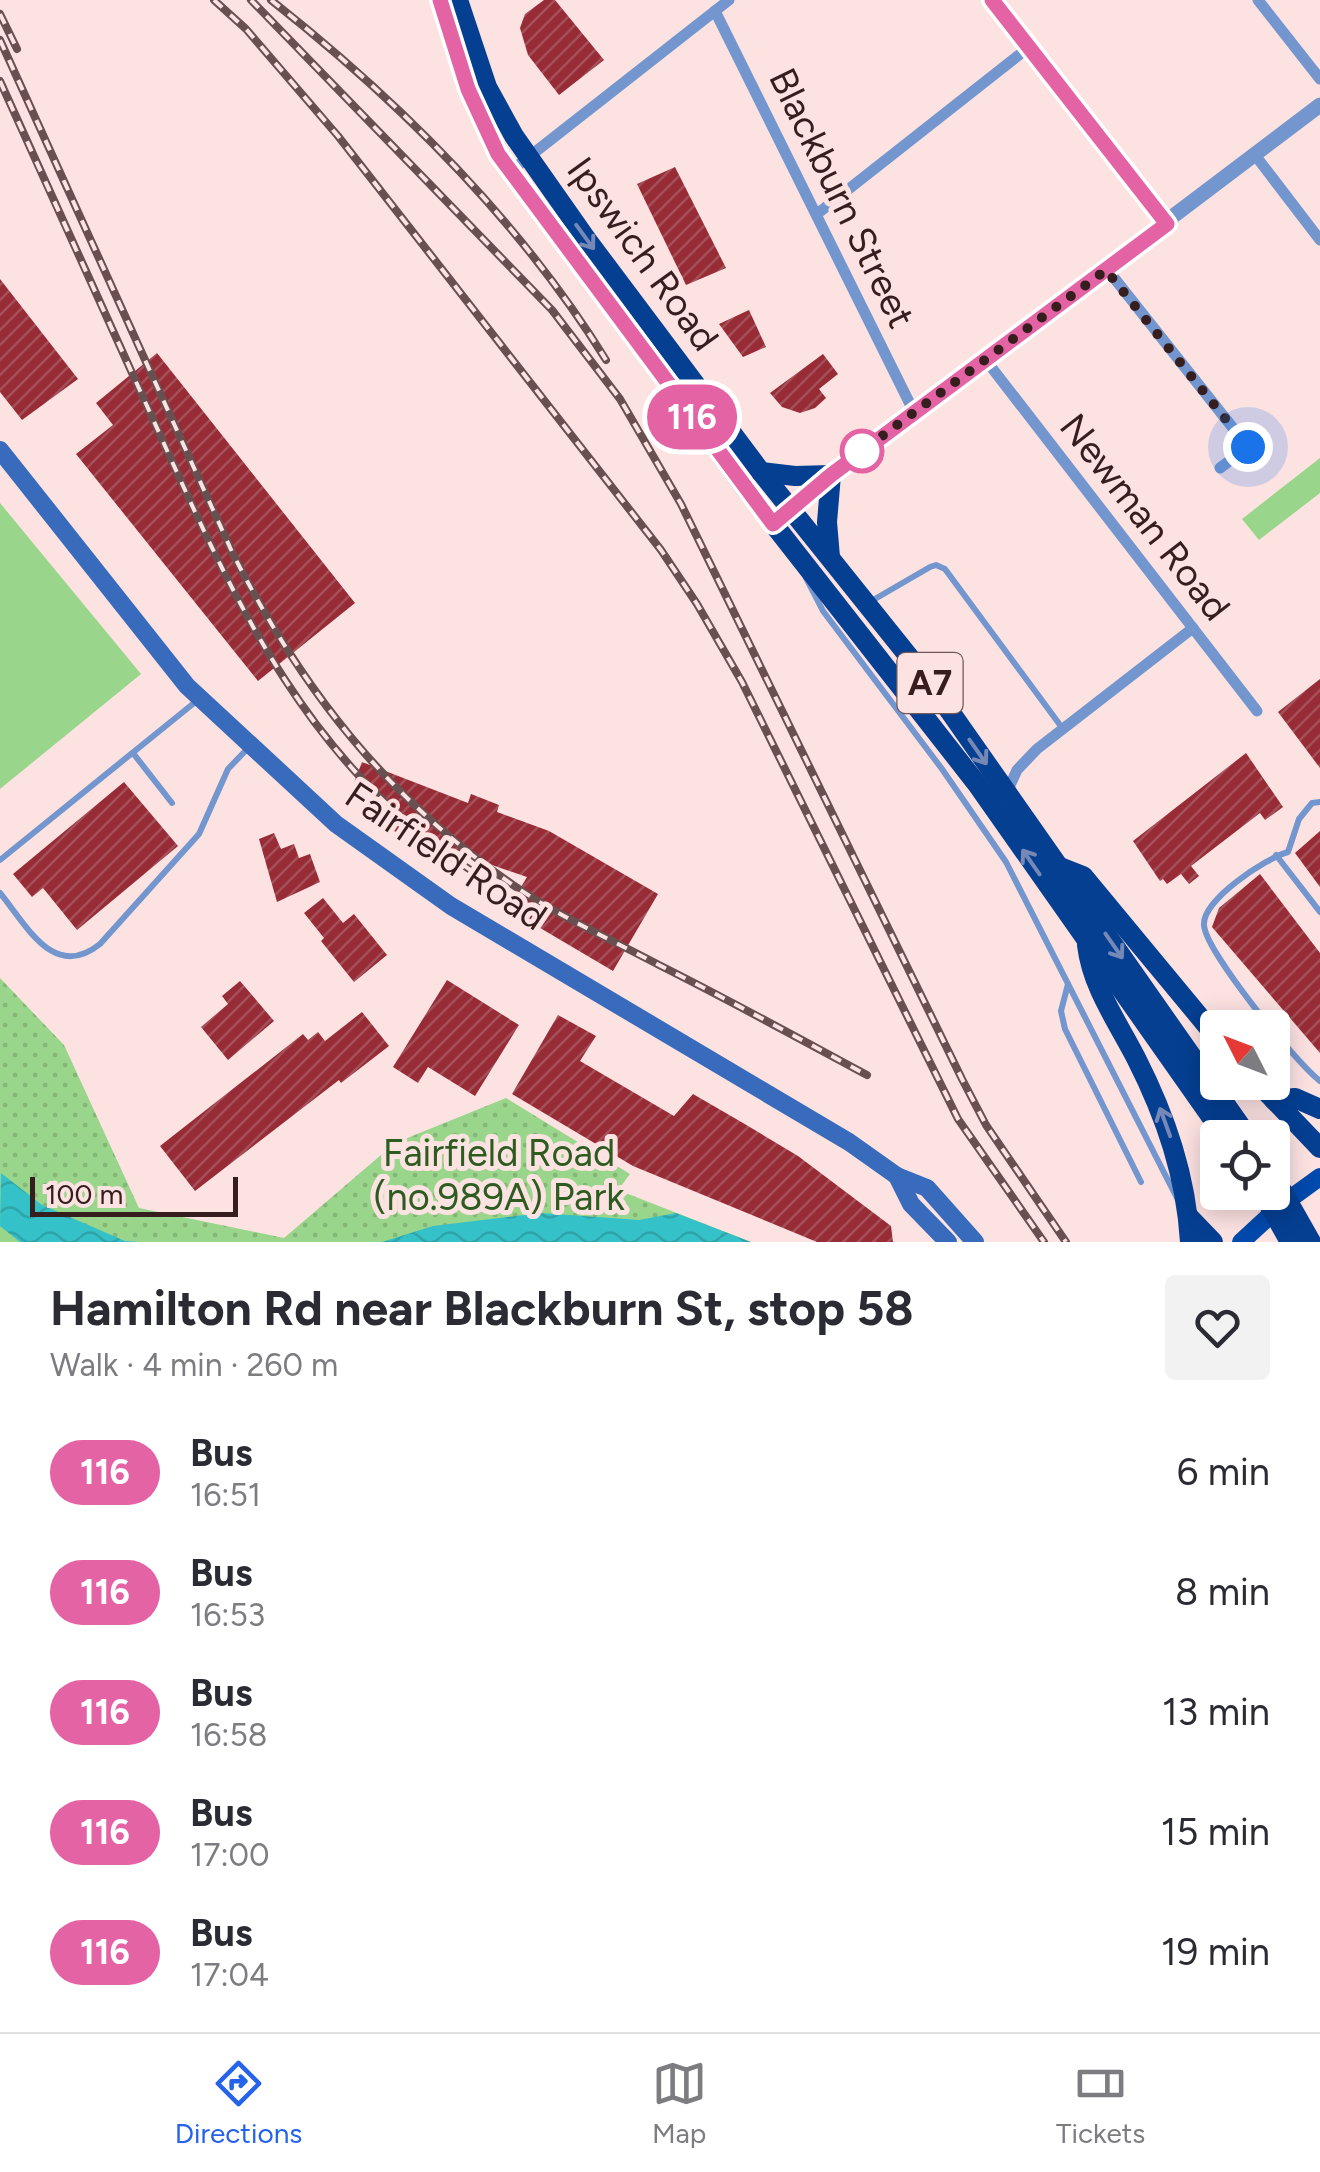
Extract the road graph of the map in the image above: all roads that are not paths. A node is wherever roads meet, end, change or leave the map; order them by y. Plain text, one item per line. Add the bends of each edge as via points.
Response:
1 (440, 0) edge
2 (458, 0) edge
3 (730, 0) edge
4 (992, 0) edge
5 (1258, 0) edge
6 (715, 11) junction
7 (1029, 48) junction
8 (1320, 79) edge
9 (1320, 106) edge
10 (1255, 155) junction
11 (529, 157) junction
12 (511, 172) junction
13 (817, 214) junction
14 (1167, 224) junction
15 (1320, 240) edge
16 (1106, 270) junction
17 (985, 359) junction
18 (914, 412) junction
19 (0, 450) edge
20 (1220, 468) dead end
21 (761, 472) junction
22 (831, 475) junction
23 (790, 509) junction
24 (773, 524) junction
25 (830, 557) junction
26 (802, 562) junction
27 (866, 604) junction
28 (1193, 628) junction
29 (200, 698) junction
30 (1257, 711) dead end
31 (1063, 729) junction
32 (250, 746) junction
33 (133, 753) junction
34 (1006, 792) junction
35 (1320, 802) edge
36 (172, 803) dead end
37 (1276, 855) junction
38 (0, 860) edge
39 (1058, 866) junction
40 (0, 893) edge
41 (1320, 912) edge
42 (1087, 942) junction
43 (1068, 984) junction
44 (1200, 1017) edge
45 (1320, 1080) edge
46 (1290, 1098) edge
47 (1274, 1100) edge
48 (1320, 1109) edge
49 (1213, 1120) edge
50 (1235, 1120) edge
51 (1320, 1148) edge
52 (897, 1176) junction
53 (1320, 1178) edge
54 (1141, 1182) dead end
55 (1279, 1210) edge
56 (1289, 1210) edge
57 (1188, 1216) junction
58 (1320, 1220) edge
59 (948, 1242) edge
60 (975, 1242) edge
61 (1190, 1242) edge
62 (1213, 1242) edge
63 (1242, 1242) edge
64 (1281, 1242) edge
65 (1290, 1242) edge
66 (1311, 1242) edge

1 - 12 highway, Ipswich Road / A7 via 477,111
2 - 11 highway, Ipswich Road / A7 via 487,87
3 - 6 street
4 - 7 street
5 - 8 street
6 - 11 street
6 - 13 street, Blackburn Street
7 - 13 street
7 - 14 street
9 - 10 street
10 - 14 street
10 - 15 street
11 - 12 street
11 -> 21 highway, Ipswich Road / A7
12 - 24 highway, Ipswich Road / A7
13 - 18 street, Blackburn Street
14 - 16 street
16 - 17 street
16 - 20 street via 1248,447
17 - 18 street
17 - 28 street, Newman Road
18 - 22 street
19 - 29 main road, Fairfield Road
21 - 22 highway
21 - 23 highway, Ipswich Road / A7
22 - 23 street
22 - 25 highway
23 - 24 street
23 - 25 highway, Ipswich Road / A7
24 - 26 highway, Ipswich Road / A7
25 - 27 highway, Ipswich Road / A7
42 -> 26 highway, Ipswich Road / A7 via 977,784
26 - 43 lane, Ipswich Road via 824,611 1006,862
27 - 31 lane via 930,567 946,569
27 -> 34 highway, Ipswich Road / A7
28 - 30 street, Newman Road
28 - 31 street
29 - 32 main road, Fairfield Road
29 - 33 lane
31 - 34 street via 1023,762
32 - 40 lane via 228,769 199,834 86,956 65,958 47,950
32 - 52 main road, Fairfield Road via 336,824 418,885
33 - 36 lane
33 - 38 lane
34 - 39 highway, Ipswich Road / A7
35 - 37 lane via 1312,802 1299,820 1288,852
37 - 41 lane
37 - 45 lane via 1209,906 1203,923 1230,975
39 - 44 highway via 1083,876
39 -> 50 highway, A7
42 - 49 highway, A7
57 -> 42 highway via 1168,1129 1090,973
43 - 54 lane, Ipswich Road via 1061,1011 1065,1029
43 - 57 lane, Ipswich Road
46 - 48 highway
47 - 51 highway
52 - 59 main road, Fairfield Road via 912,1204
52 - 60 main road, Fairfield Road via 927,1188
53 - 63 main road
55 - 65 highway, bridge
56 - 66 highway, bridge
57 - 61 highway
57 - 62 highway
58 - 64 main road

